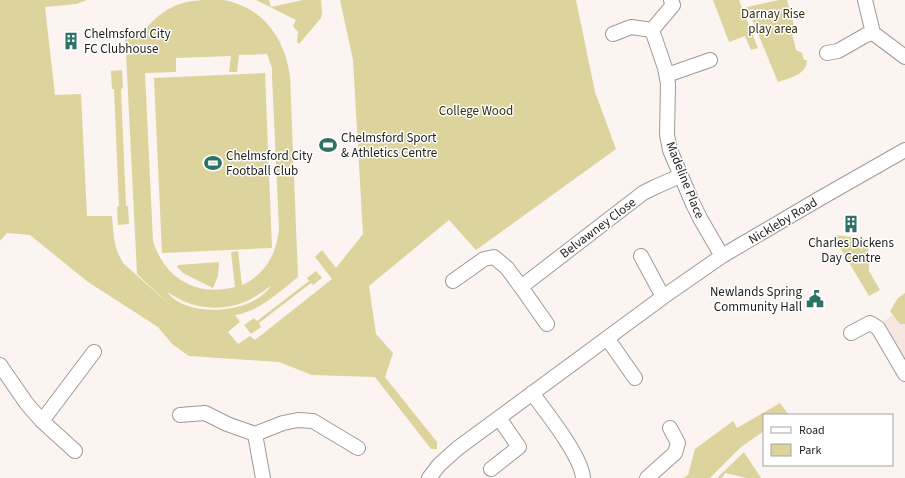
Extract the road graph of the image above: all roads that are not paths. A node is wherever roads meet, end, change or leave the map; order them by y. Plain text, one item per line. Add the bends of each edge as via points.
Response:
1 (672, 0) edge
2 (865, 0) edge
3 (652, 30) junction
4 (873, 33) junction
5 (613, 34) dead end
6 (827, 53) dead end
7 (905, 57) edge
8 (710, 60) dead end
9 (667, 75) junction
10 (905, 150) edge
11 (680, 176) junction
12 (641, 256) dead end
13 (722, 256) junction
14 (453, 281) dead end
15 (521, 287) junction
16 (663, 297) junction
17 (547, 324) dead end
18 (851, 333) dead end
19 (607, 338) junction
20 (94, 352) dead end
21 (0, 365) edge
22 (905, 374) edge
23 (635, 378) dead end
24 (532, 393) junction
25 (180, 415) dead end
26 (499, 418) junction
27 (42, 421) junction
28 (670, 428) dead end
29 (255, 434) junction
30 (358, 448) dead end
31 (75, 451) dead end
32 (491, 469) dead end
33 (264, 478) edge
34 (429, 478) edge
35 (583, 478) edge
36 (647, 478) edge

1 - 3 street via 673,5
2 - 4 street
3 - 5 street via 631,27
3 - 9 street, Madeline Place
4 - 6 street via 838,51
4 - 7 street
8 - 9 street
9 - 11 street, Madeline Place via 667,135
10 - 13 street, Nickleby Road
11 - 13 street, Madeline Place via 700,220
11 - 15 street, Belvawney Close via 643,193
12 - 16 street
13 - 16 street, Nickleby Road
14 - 15 street via 484,259 494,257 507,268
15 - 17 street
16 - 19 street, Nickleby Road
18 - 22 street via 870,323 878,328
19 - 23 street
19 - 24 street, Nickleby Road
20 - 27 street
21 - 27 street
24 - 26 street, Nickleby Road
24 - 35 street via 576,457 582,468
25 - 29 street via 205,413
26 - 32 street via 519,447
26 - 34 street, Nickleby Road via 458,448
27 - 31 street
28 - 36 street via 678,443 675,453
29 - 30 street via 282,423 313,421
29 - 33 street

